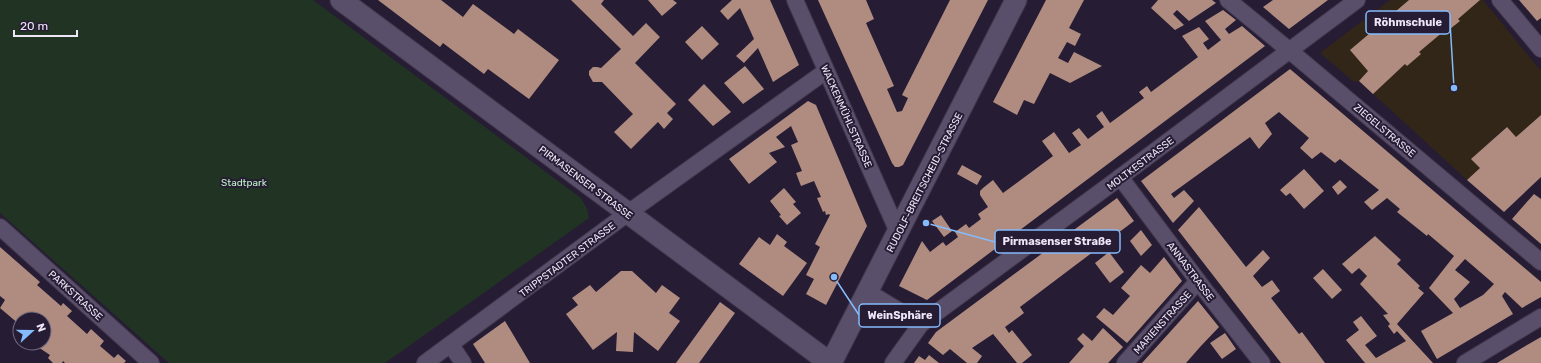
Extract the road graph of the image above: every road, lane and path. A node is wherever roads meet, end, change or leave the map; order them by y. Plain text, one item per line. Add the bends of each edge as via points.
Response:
1 (341, 0) edge
2 (795, 0) edge
3 (1016, 0) edge
4 (1228, 0) edge
5 (1357, 0) edge
6 (1500, 0) edge
7 (1538, 40) edge
8 (1290, 50) junction
9 (826, 70) junction
10 (1120, 177) junction
11 (628, 213) junction
12 (0, 227) edge
13 (898, 232) junction
14 (1541, 262) edge
15 (1198, 281) junction
16 (868, 292) junction
17 (1541, 317) edge
18 (920, 324) junction
19 (451, 345) junction
20 (151, 363) edge
21 (425, 363) edge
22 (463, 363) edge
23 (831, 363) edge
24 (893, 363) edge
25 (1125, 363) edge
26 (1262, 363) edge
27 (1465, 363) edge

1 - 11 street, PIRMASENSER STRASSE
2 - 9 street, WACKENMÜHLSTRASSE
3 - 13 street, RUDOLF-BREITSCHEID-STRASSE
4 - 8 street, ZIEGELSTRASSE
5 - 8 street, MOLTKESTRASSE
6 - 7 street
8 - 10 street, MOLTKESTRASSE
8 - 14 street, ZIEGELSTRASSE
9 - 11 street, TRIPPSTADTER STRASSE
9 - 13 street, WACKENMÜHLSTRASSE
10 - 15 street, ANNASTRASSE
10 - 18 street, MOLTKESTRASSE
11 - 19 street, TRIPPSTADTER STRASSE
11 - 23 street, PIRMASENSER STRASSE
12 - 20 street, PARKSTRASSE
13 - 16 street, RUDOLF-BREITSCHEID-STRASSE
15 - 25 street, MARIENSTRASSE
15 - 26 street, ANNASTRASSE
16 - 18 street
16 - 23 street, RUDOLF-BREITSCHEID-STRASSE
17 - 27 street
18 - 24 street, MOLTKESTRASSE
19 - 21 street, TRIPPSTADTER STRASSE
19 - 22 street

